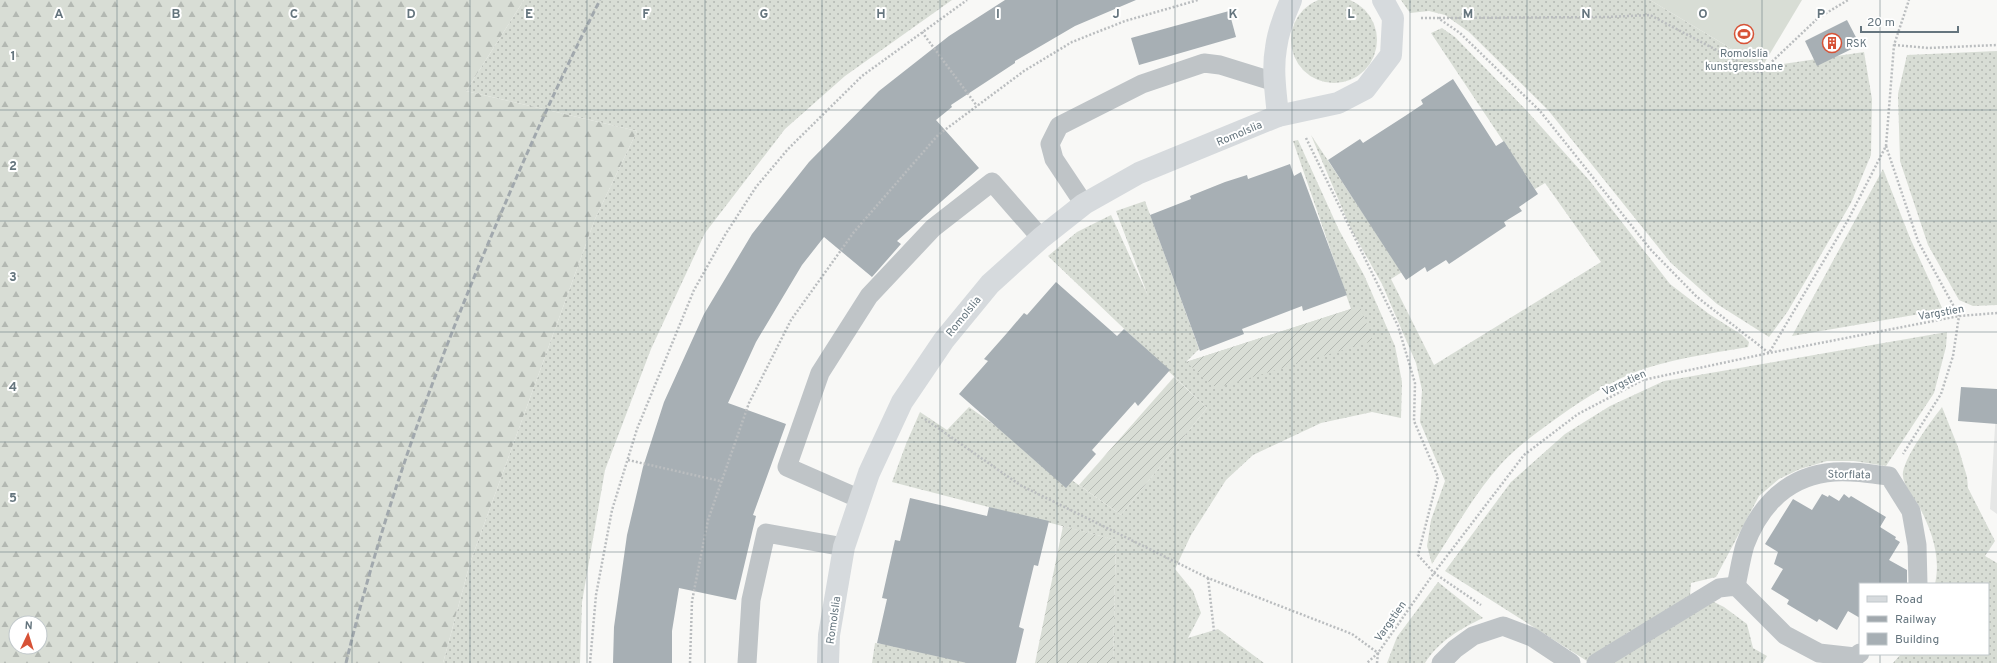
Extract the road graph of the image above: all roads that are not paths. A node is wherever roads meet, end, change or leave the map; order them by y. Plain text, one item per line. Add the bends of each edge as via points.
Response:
1 (1290, 0) edge
2 (1388, 9) edge
3 (1275, 82) junction
4 (1288, 114) junction
5 (1084, 204) junction
6 (1041, 238) junction
7 (860, 499) junction
8 (844, 547) junction
9 (1918, 583) edge
10 (1736, 586) junction
11 (1857, 658) edge
12 (747, 663) edge
13 (828, 663) edge
14 (1441, 663) edge
15 (1571, 663) edge
16 (1596, 663) edge

1 - 3 street via 1275,49
2 - 4 street, Romolslia via 1391,55 1365,89 1338,103
3 - 4 street
3 - 5 lane via 1204,63 1142,84 1060,126 1050,144 1054,158
4 - 5 street, Romolslia via 1139,173
5 - 6 street, Romolslia
6 - 7 street, Romolslia via 990,284 944,340 902,402 869,472
6 - 7 lane via 992,182 933,228 869,296 820,372 787,467
7 - 8 street, Romolslia
8 - 12 lane via 766,533 751,600
8 - 13 street, Romolslia
9 - 10 lane, Storflata via 1917,545 1911,511 1889,476 1849,472 1820,473 1793,482 1770,502 1757,518 1745,545
10 - 11 lane via 1785,635 1819,653
10 - 16 lane via 1719,588
14 - 15 lane via 1454,649 1473,636 1503,626 1532,637

